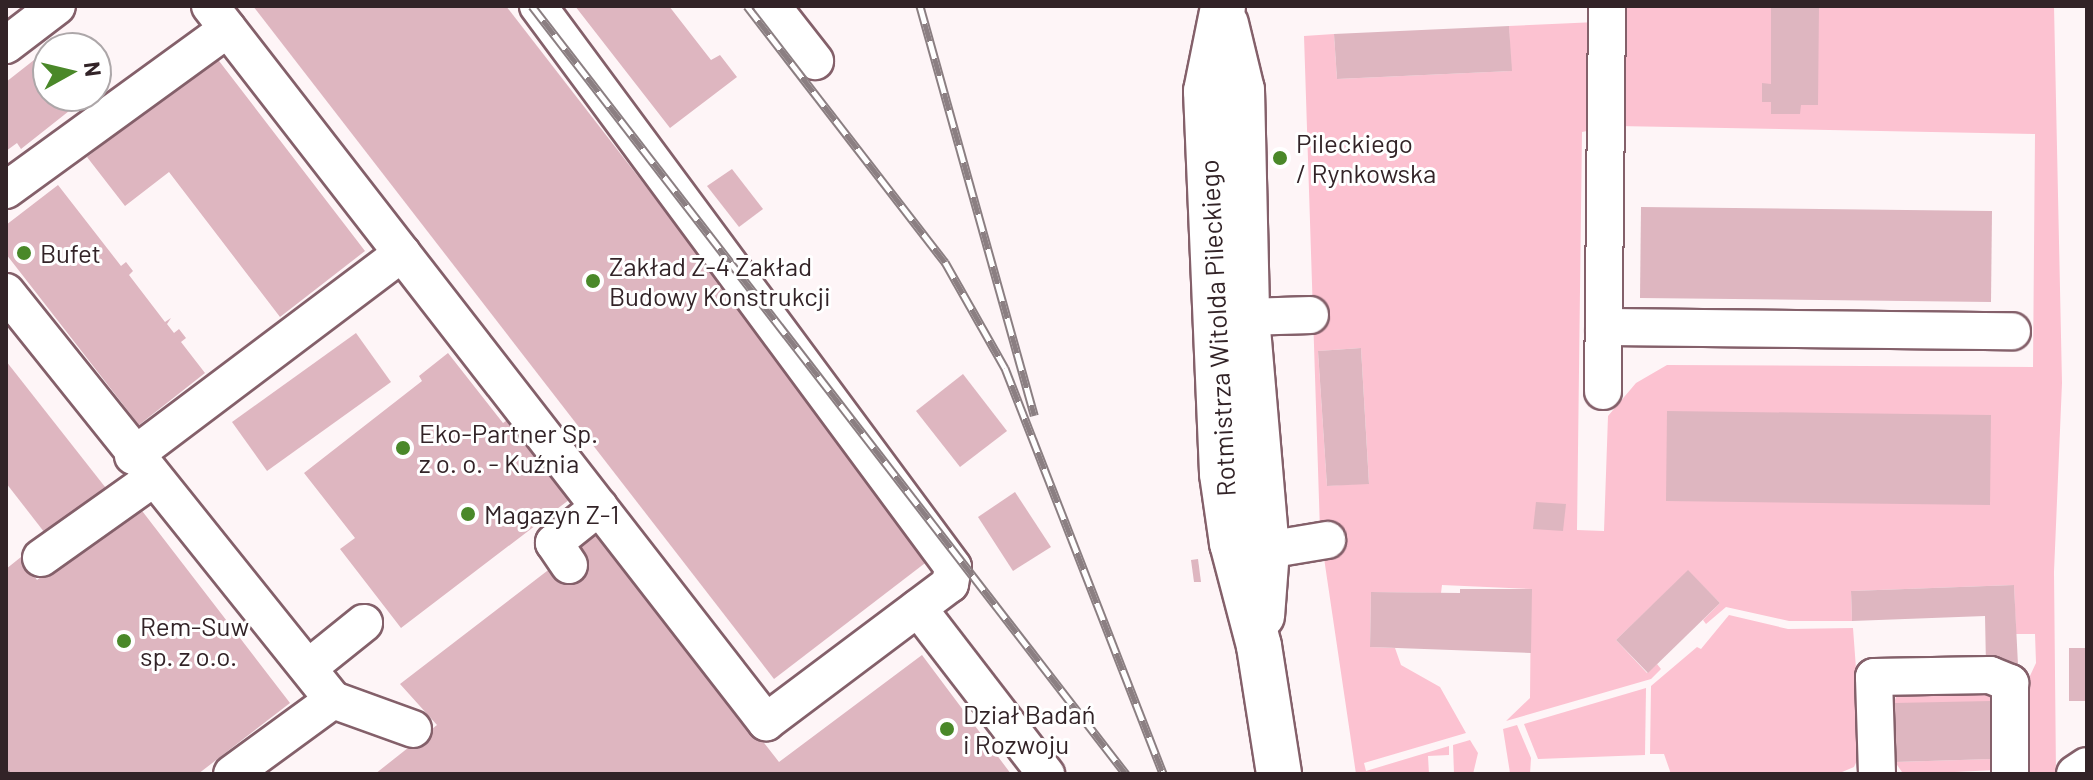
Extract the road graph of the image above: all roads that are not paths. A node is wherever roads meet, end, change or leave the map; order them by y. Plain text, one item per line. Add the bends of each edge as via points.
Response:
1 (57, 6) edge
2 (538, 6) edge
3 (772, 6) edge
4 (1223, 6) edge
5 (1607, 6) edge
6 (219, 17) edge
7 (6, 45) edge
8 (815, 61) dead end
9 (6, 190) edge
10 (402, 253) junction
11 (6, 292) edge
12 (1310, 315) dead end
13 (1247, 317) junction
14 (1604, 327) junction
15 (2012, 331) dead end
16 (1603, 391) dead end
17 (143, 468) junction
18 (599, 507) junction
19 (1327, 540) dead end
20 (1267, 550) junction
21 (41, 558) dead end
22 (569, 565) dead end
23 (918, 608) junction
24 (364, 623) dead end
25 (1259, 646) junction
26 (308, 668) junction
27 (333, 700) junction
28 (413, 729) dead end
29 (2087, 766) edge
30 (232, 774) edge
31 (1046, 774) edge
32 (1279, 774) edge
33 (1877, 774) edge
34 (2010, 774) edge
35 (2075, 774) edge

1 - 7 lane
2 - 23 lane via 953,567 950,584
3 - 8 lane
4 - 13 main road, Rotmistrza Witolda Pileckiego via 1242,90
4 - 25 main road, Rotmistrza Witolda Pileckiego via 1206,91 1212,323 1232,543
5 - 14 lane
6 - 9 lane
6 - 10 lane
10 - 17 lane
10 - 18 lane
11 - 17 lane
12 - 13 lane
13 - 20 main road, Rotmistrza Witolda Pileckiego
14 - 15 lane
14 - 16 lane
17 - 21 lane
17 - 26 lane
18 - 22 lane via 554,543
18 - 23 lane via 766,722
19 - 20 lane
20 - 25 main road, Rotmistrza Witolda Pileckiego
23 - 31 lane
24 - 26 lane
25 - 32 main road, Rotmistrza Witolda Pileckiego
26 - 27 lane
27 - 28 lane
27 - 30 lane
29 - 35 lane
33 - 34 lane via 1874,677 1990,675 2010,683

